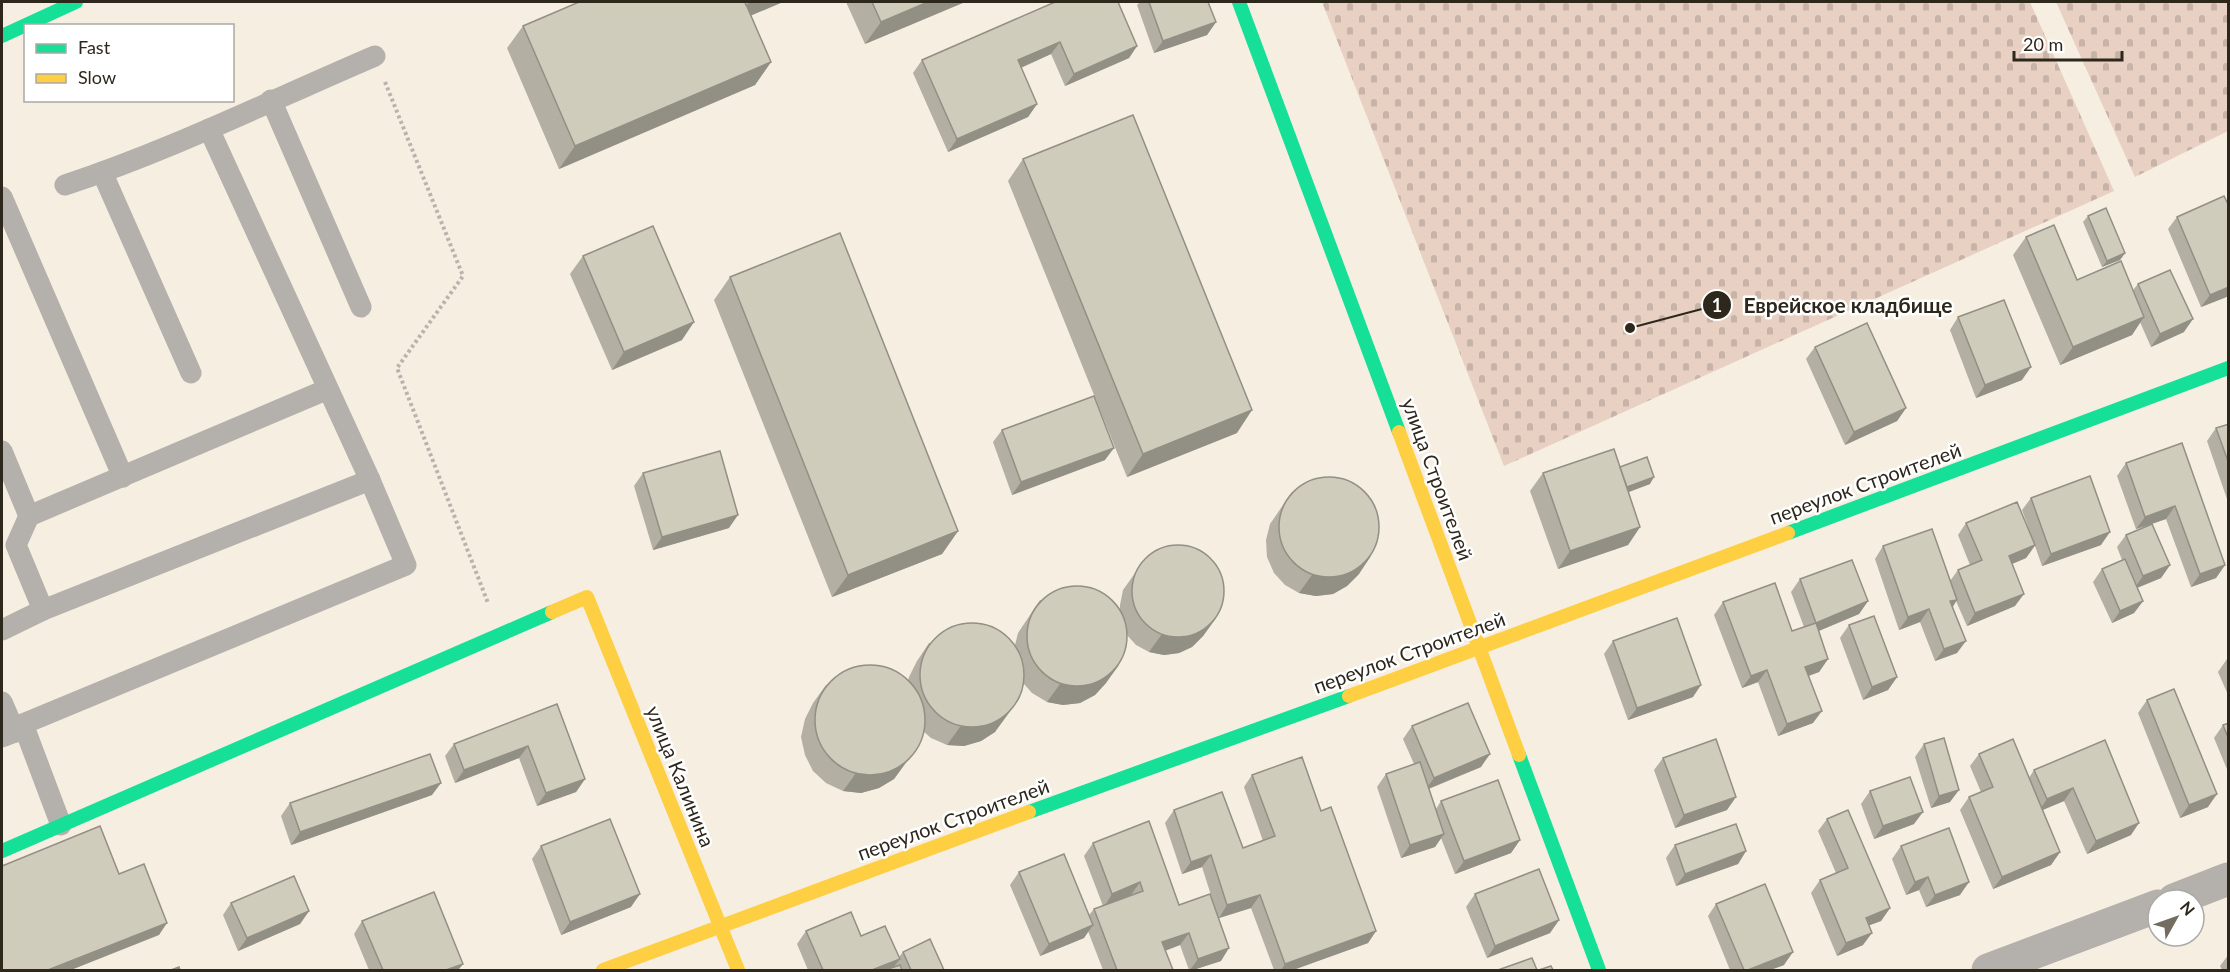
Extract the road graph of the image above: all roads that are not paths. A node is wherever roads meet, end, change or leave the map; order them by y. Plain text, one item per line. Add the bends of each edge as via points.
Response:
1 (76, 2) edge
2 (1239, 2) edge
3 (28, 24) edge
4 (24, 26) edge
5 (2, 36) edge
6 (375, 57) road end
7 (271, 100) junction
8 (209, 129) junction
9 (102, 172) junction
10 (65, 185) dead end
11 (2, 197) edge
12 (361, 307) dead end
13 (2229, 368) edge
14 (191, 373) dead end
15 (328, 389) junction
16 (2, 452) edge
17 (123, 477) junction
18 (370, 480) junction
19 (29, 516) junction
20 (43, 610) junction
21 (2, 630) edge
22 (1480, 647) junction
23 (2, 702) edge
24 (13, 731) edge
25 (61, 825) junction
26 (2, 851) edge
27 (2229, 879) edge
28 (2205, 888) edge
29 (2146, 911) edge
30 (721, 925) junction
31 (603, 970) edge
32 (738, 970) edge
33 (1599, 970) edge
34 (1988, 970) edge

1 - 3 street
2 - 22 street, улица Строителей
4 - 5 street
6 - 7 lane
7 - 8 lane
7 - 12 lane
8 - 9 lane
8 - 15 lane
9 - 10 lane
9 - 14 lane
11 - 17 lane
13 - 22 street, переулок Строителей
15 - 17 lane
15 - 18 lane
16 - 19 lane
17 - 19 lane
18 - 20 lane
18 - 24 lane via 406,565
19 - 20 lane via 16,545
20 - 21 lane
22 - 30 street, переулок Строителей
22 - 33 street, улица Строителей
23 - 24 lane
24 - 25 lane
25 - 26 street
25 - 30 street, улица Калинина via 587,597
27 - 28 street
29 - 34 street
30 - 31 street, переулок Строителей
30 - 32 street, улица Калинина

